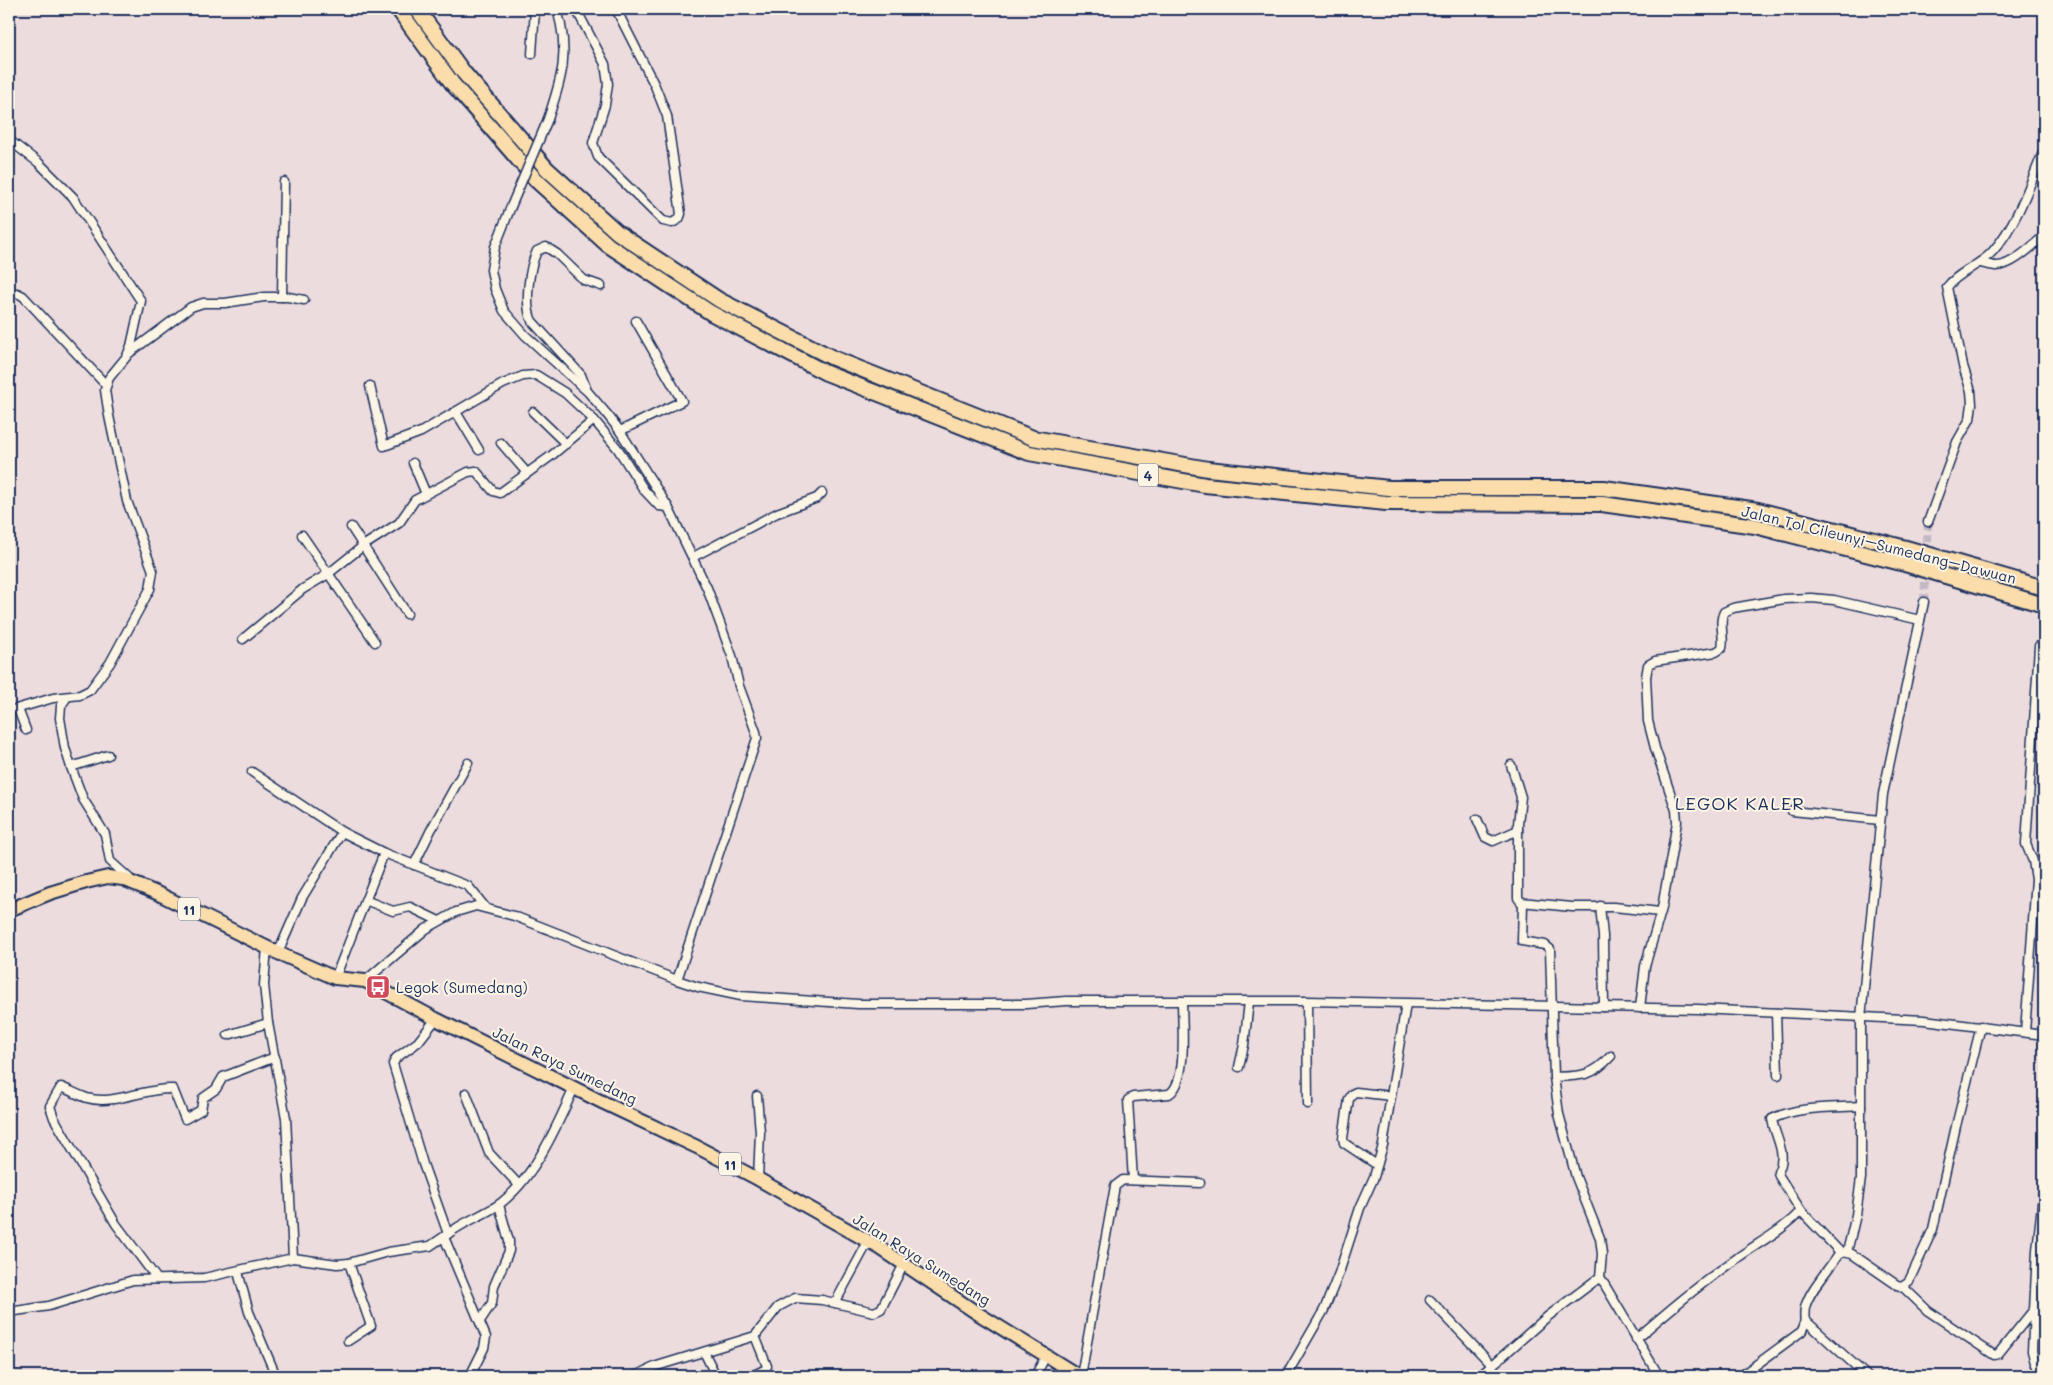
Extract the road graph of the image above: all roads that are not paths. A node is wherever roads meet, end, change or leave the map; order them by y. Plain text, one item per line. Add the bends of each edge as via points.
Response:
1 (398, 9) edge
2 (417, 9) edge
3 (535, 9) edge
4 (557, 9) edge
5 (576, 9) edge
6 (616, 9) edge
7 (532, 54) dead end
8 (9, 140) edge
9 (2044, 150) edge
10 (284, 182) dead end
11 (2044, 236) edge
12 (1981, 263) junction
13 (601, 286) dead end
14 (9, 294) edge
15 (282, 297) junction
16 (304, 300) dead end
17 (636, 321) dead end
18 (127, 356) junction
19 (106, 384) junction
20 (370, 386) dead end
21 (588, 392) junction
22 (456, 412) junction
23 (533, 412) dead end
24 (594, 420) junction
25 (620, 431) junction
26 (501, 444) dead end
27 (566, 444) junction
28 (479, 450) dead end
29 (413, 463) dead end
30 (528, 473) junction
31 (822, 493) dead end
32 (426, 494) junction
33 (668, 507) junction
34 (1928, 522) tunnel mouth
35 (350, 527) dead end
36 (302, 535) dead end
37 (363, 546) junction
38 (693, 558) junction
39 (328, 574) junction
40 (2044, 588) edge
41 (1924, 602) tunnel mouth
42 (2044, 604) edge
43 (407, 614) dead end
44 (1920, 620) junction
45 (244, 639) dead end
46 (375, 642) dead end
47 (2039, 646) dead end
48 (67, 697) junction
49 (18, 709) junction
50 (9, 711) edge
51 (26, 730) dead end
52 (108, 754) dead end
53 (468, 763) dead end
54 (1511, 765) dead end
55 (71, 767) junction
56 (252, 772) dead end
57 (1792, 811) dead end
58 (1477, 819) dead end
59 (1880, 820) junction
60 (1518, 830) junction
61 (342, 832) junction
62 (384, 853) junction
63 (414, 865) junction
64 (136, 884) junction
65 (365, 900) junction
66 (1523, 904) junction
67 (1600, 906) junction
68 (485, 907) junction
69 (9, 910) edge
70 (1660, 912) junction
71 (438, 921) junction
72 (272, 950) junction
73 (335, 978) junction
74 (677, 980) junction
75 (365, 981) junction
76 (1182, 1001) junction
77 (1307, 1001) junction
78 (1249, 1002) junction
79 (1406, 1004) junction
80 (1551, 1005) junction
81 (1604, 1007) junction
82 (1640, 1008) junction
83 (1776, 1013) junction
84 (1861, 1018) junction
85 (436, 1019) junction
86 (268, 1023) junction
87 (1981, 1026) junction
88 (2024, 1032) junction
89 (228, 1035) dead end
90 (2044, 1035) edge
91 (1611, 1056) dead end
92 (275, 1058) junction
93 (1239, 1067) dead end
94 (1778, 1076) dead end
95 (1554, 1077) junction
96 (574, 1088) junction
97 (466, 1094) dead end
98 (757, 1096) dead end
99 (1391, 1096) junction
100 (1308, 1104) dead end
101 (1861, 1106) junction
102 (1377, 1165) junction
103 (758, 1179) junction
104 (1133, 1180) junction
105 (1200, 1183) dead end
106 (518, 1184) junction
107 (2044, 1186) edge
108 (499, 1204) junction
109 (1801, 1211) junction
110 (446, 1236) junction
111 (868, 1242) junction
112 (1844, 1253) junction
113 (293, 1258) junction
114 (349, 1263) junction
115 (904, 1264) junction
116 (238, 1272) junction
117 (1600, 1277) junction
118 (156, 1279) junction
119 (1902, 1286) junction
120 (1430, 1300) dead end
121 (835, 1302) junction
122 (2036, 1307) junction
123 (9, 1312) edge
124 (480, 1321) junction
125 (1806, 1321) junction
126 (755, 1336) junction
127 (1636, 1339) junction
128 (348, 1341) dead end
129 (704, 1352) junction
130 (1046, 1356) junction
131 (1492, 1365) junction
132 (276, 1376) edge
133 (470, 1376) edge
134 (636, 1376) edge
135 (710, 1376) edge
136 (752, 1376) edge
137 (1035, 1376) edge
138 (1080, 1376) edge
139 (1286, 1376) edge
140 (1480, 1376) edge
141 (1659, 1376) edge
142 (1741, 1376) edge
143 (1867, 1376) edge
144 (2042, 1376) edge

1 - 42 highway, Jalan Tol Cileunyi–Sumedang–Dawuan / 4 via 452,83 536,180 608,246 711,313 826,373 1029,454 1206,484 1386,503 1602,504 1754,526
2 - 40 highway, Jalan Tol Cileunyi–Sumedang–Dawuan / 4 via 464,73 547,169 618,233 719,300 833,358 1033,438 1208,469 1389,488 1604,488 1758,510
3 - 7 street
4 - 21 street, bridge via 562,25 562,78 495,247 491,270 504,311 525,335
5 - 6 street via 605,64 608,84 593,143 598,157 663,221 672,223 681,214 667,116
8 - 18 street via 39,163 73,197 137,293 140,308
9 - 12 street via 2007,231
10 - 15 street
11 - 12 street via 2011,261 1997,266
12 - 34 street via 1947,287 1972,404 1970,419 1956,442
13 - 21 street via 584,280 546,247 537,251 531,263 528,312 532,321 581,375
14 - 19 street via 23,296
15 - 16 street
15 - 18 street via 203,303 190,307
17 - 25 street via 682,401
18 - 19 street
19 - 48 street via 109,416 127,501 153,570 152,581 114,656 90,690
20 - 22 street via 384,446 421,432
21 - 25 street
22 - 24 street via 503,384 536,375 565,393
22 - 28 street
23 - 27 street
24 - 27 street
24 - 33 street via 618,449 644,490 658,506
25 - 33 street
26 - 30 street
27 - 30 street
29 - 32 street
30 - 32 street via 500,493 493,491 476,471
31 - 38 street
32 - 37 street via 414,500 399,523
33 - 38 street
35 - 37 street
36 - 39 street
37 - 39 street
37 - 43 street
38 - 74 street via 732,656 756,738
39 - 45 street via 303,589
39 - 46 street
41 - 44 street
44 - 59 street
44 - 70 street via 1834,600 1784,599 1724,612 1724,642 1716,652 1655,661 1648,665 1648,721 1677,822
47 - 88 street via 2026,837 2036,879
48 - 49 street
48 - 55 street via 61,706 60,718
49 - 50 street
49 - 51 street
52 - 55 street
53 - 63 street
54 - 60 street via 1521,797
55 - 64 street via 83,799 105,834 110,861
56 - 61 street
57 - 59 street
58 - 60 street via 1485,837 1493,841
59 - 84 street
60 - 66 street via 1518,898
61 - 62 street
61 - 72 street
62 - 63 street
62 - 65 street
63 - 68 street via 468,886
64 - 69 highway, Jalan Raya Sumedang / 11 via 99,878
64 - 72 highway, Jalan Raya Sumedang / 11
65 - 71 street via 393,911 410,907
65 - 73 street
66 - 67 street
66 - 80 street via 1522,941 1550,949
67 - 70 street
67 - 81 street
68 - 71 street via 466,907
68 - 74 street
70 - 82 street via 1645,966
71 - 75 street
72 - 73 highway, Jalan Raya Sumedang / 11
72 - 86 street via 264,985
73 - 75 highway, Jalan Raya Sumedang / 11
74 - 76 street via 741,996 858,1004
75 - 85 highway, Jalan Raya Sumedang / 11
76 - 78 street
76 - 104 street via 1183,1046 1177,1086 1169,1094 1128,1100
77 - 78 street
77 - 79 street
77 - 100 street
78 - 93 street
79 - 80 street
79 - 99 street
80 - 81 street
80 - 95 street
81 - 82 street
82 - 83 street
83 - 84 street
83 - 94 street
84 - 87 street
84 - 101 street
85 - 96 highway, Jalan Raya Sumedang / 11
85 - 110 street via 417,1044 396,1058 393,1064
86 - 89 street
86 - 92 street
87 - 88 street
87 - 119 street via 1932,1230 1909,1281
88 - 90 street
91 - 95 street via 1594,1072
92 - 113 street via 286,1118
92 - 118 street via 223,1078 216,1089 203,1098 201,1110 185,1119 173,1089 163,1088 120,1098 88,1098 61,1087 52,1102 51,1112 66,1141 116,1224
95 - 117 street via 1559,1114 1576,1177 1600,1238
96 - 103 highway, Jalan Raya Sumedang / 11
96 - 106 street via 551,1137 534,1166
97 - 106 street via 490,1153
98 - 103 street
99 - 102 street via 1384,1145
99 - 102 street via 1356,1092 1349,1099 1344,1143
101 - 109 street via 1806,1110 1772,1119 1782,1154 1779,1176
101 - 112 street via 1861,1178 1856,1215
102 - 139 street via 1324,1310
103 - 111 highway, Jalan Raya Sumedang / 11
104 - 105 street
104 - 138 street via 1123,1180 1115,1186
106 - 108 street
107 - 122 street via 2037,1250
108 - 110 street
108 - 124 street via 509,1251 494,1286 492,1303
109 - 112 street
109 - 127 street via 1776,1234 1688,1295
110 - 114 street via 430,1246 388,1252
110 - 124 street
111 - 115 highway, Jalan Raya Sumedang / 11
111 - 121 street
112 - 119 street
112 - 125 street via 1838,1255 1809,1297 1805,1308
113 - 114 street
113 - 116 street
114 - 128 street via 371,1326
115 - 121 street via 878,1312
115 - 130 highway, Jalan Raya Sumedang / 11
116 - 118 street via 204,1278
116 - 132 street via 248,1312
117 - 127 street
117 - 131 street
118 - 123 street via 107,1288 50,1306
119 - 122 street via 1928,1311 1994,1355
120 - 131 street
121 - 126 street via 795,1298 778,1306
122 - 144 street via 2032,1352
124 - 133 street via 486,1342
125 - 142 street via 1802,1331
125 - 143 street
126 - 129 street
126 - 136 street via 767,1366
127 - 141 street
129 - 134 street
129 - 135 street via 714,1372
130 - 137 street
130 - 138 highway, Jalan Raya Sumedang / 11
131 - 140 street

